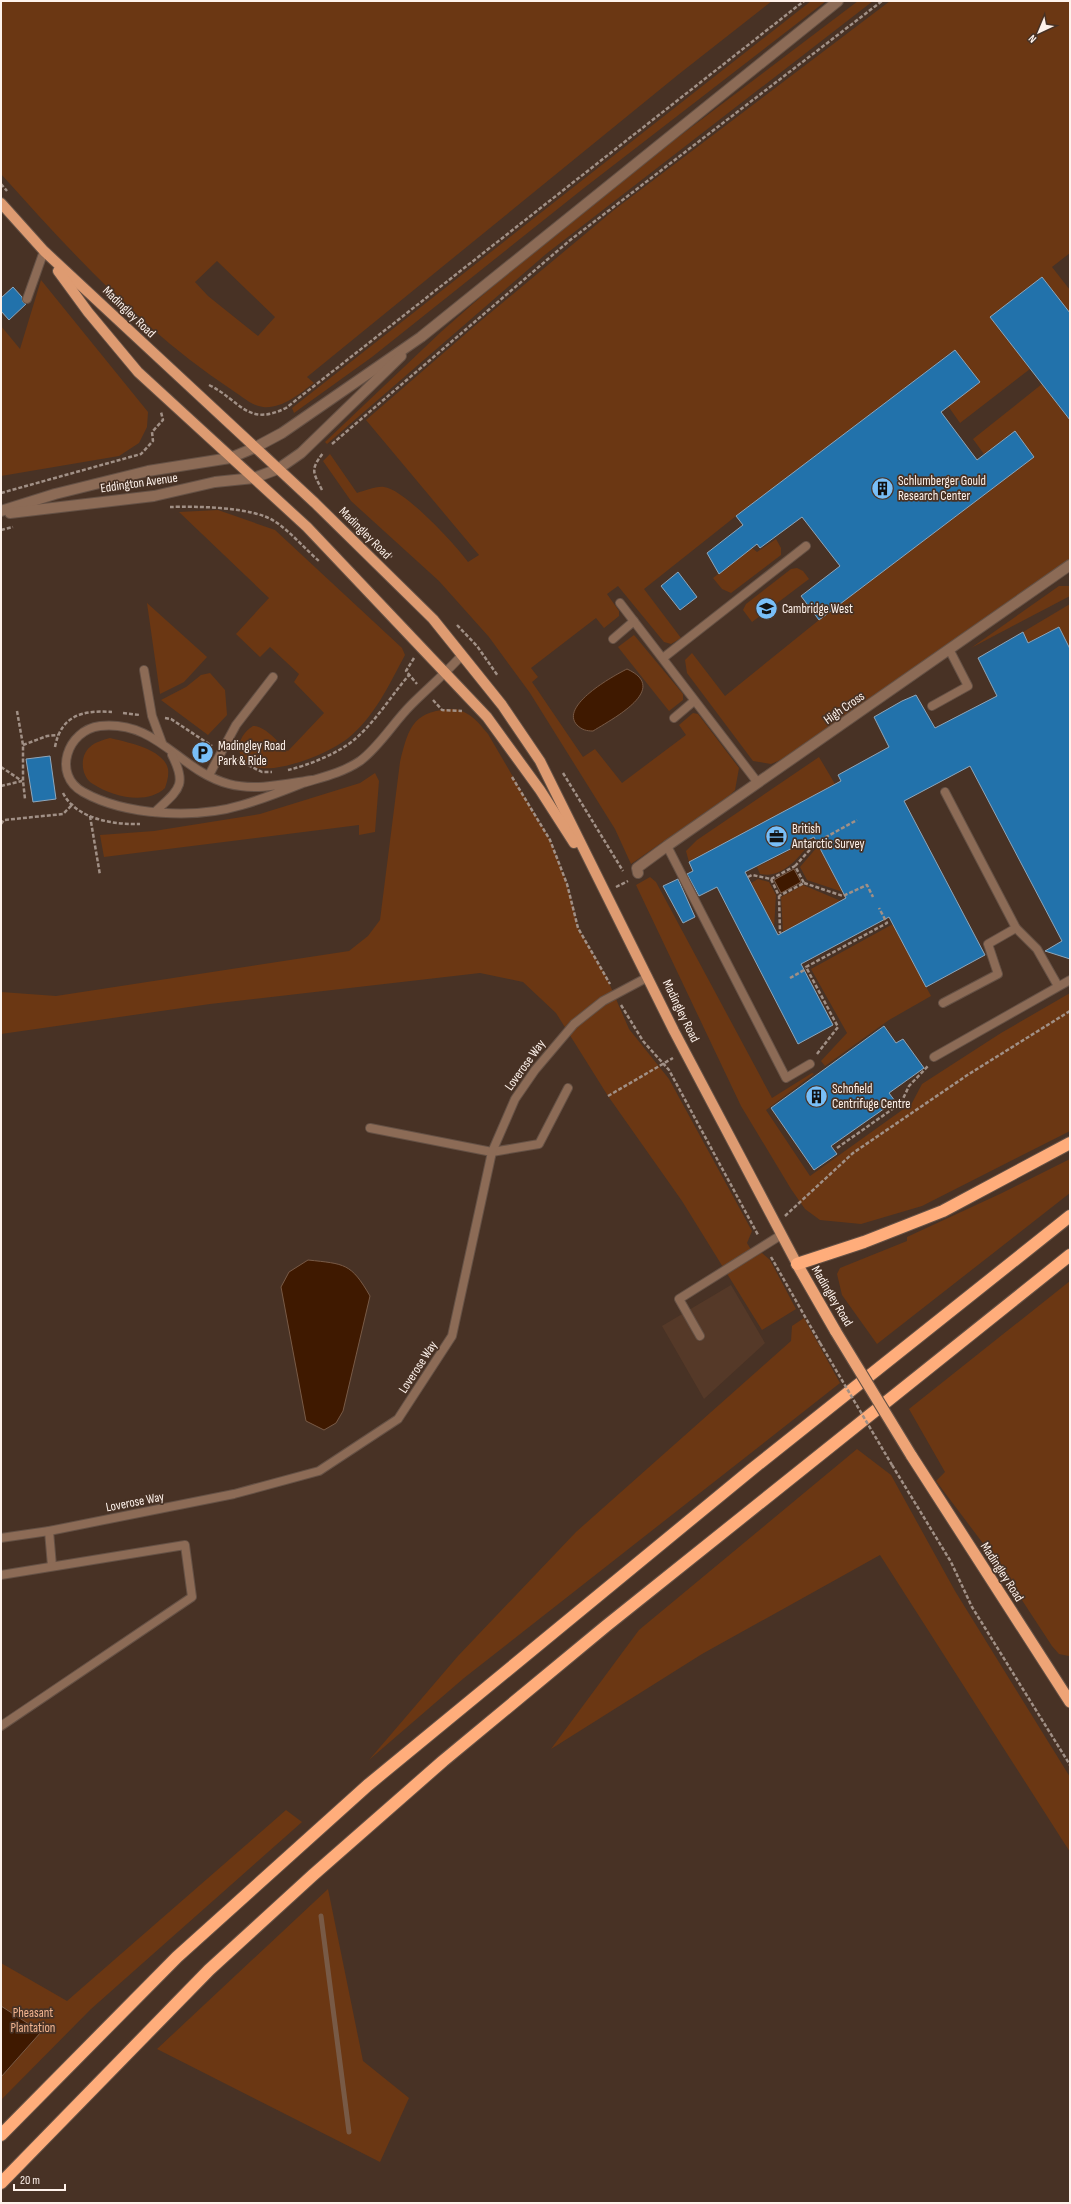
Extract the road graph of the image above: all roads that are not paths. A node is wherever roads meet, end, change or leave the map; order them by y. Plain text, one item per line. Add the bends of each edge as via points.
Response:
1 (838, 1) edge
2 (1, 203) edge
3 (44, 251) junction
4 (28, 299) dead end
5 (421, 337) junction
6 (254, 448) junction
7 (230, 458) junction
8 (278, 469) junction
9 (254, 478) junction
10 (1, 512) edge
11 (806, 546) dead end
12 (1069, 568) edge
13 (620, 603) dead end
14 (634, 621) junction
15 (613, 639) dead end
16 (949, 649) junction
17 (462, 654) junction
18 (664, 658) junction
19 (144, 670) dead end
20 (447, 673) junction
21 (274, 677) dead end
22 (694, 701) junction
23 (932, 706) dead end
24 (674, 718) dead end
25 (160, 741) junction
26 (209, 775) junction
27 (312, 780) junction
28 (758, 783) junction
29 (945, 792) dead end
30 (155, 812) junction
31 (666, 846) junction
32 (638, 873) road end
33 (604, 890) junction
34 (1016, 928) junction
35 (648, 977) junction
36 (1070, 980) edge
37 (1058, 986) junction
38 (943, 1003) dead end
39 (934, 1057) road end
40 (810, 1064) road end
41 (568, 1088) dead end
42 (370, 1128) dead end
43 (1070, 1143) edge
44 (492, 1152) junction
45 (1070, 1216) edge
46 (781, 1234) junction
47 (1070, 1255) edge
48 (797, 1264) junction
49 (700, 1336) dead end
50 (49, 1531) junction
51 (1, 1538) edge
52 (52, 1566) junction
53 (1, 1575) edge
54 (1070, 1702) edge
55 (1, 1726) edge
56 (1, 2135) edge
57 (1, 2183) edge

1 - 5 street
2 - 3 main road, Madingley Road
3 - 4 lane
3 - 6 main road, Madingley Road
3 - 7 main road, Madingley Road via 88,312 138,372
5 - 6 street, Eddington Avenue via 282,432
5 - 8 street, Eddington Avenue via 301,453
6 - 7 street, Eddington Avenue
6 - 8 main road, Madingley Road
7 - 9 main road, Madingley Road
7 - 10 street, Eddington Avenue via 148,471 54,494
8 - 9 street, Eddington Avenue
8 - 17 main road, Madingley Road via 433,619
9 - 10 street, Eddington Avenue via 215,482 154,496
9 - 20 main road, Madingley Road via 307,527
11 - 18 lane
12 - 16 street, High Cross
13 - 14 lane
14 - 15 lane
14 - 18 lane
16 - 23 lane via 968,686
16 - 28 street, High Cross
17 - 20 lane
17 - 33 main road, Madingley Road via 502,705 540,761
18 - 22 lane
19 - 25 lane via 152,716
20 - 27 lane via 410,706 359,762 335,775
20 - 33 main road, Madingley Road via 487,717 536,784
21 - 26 lane via 236,725
22 - 24 lane
22 - 28 lane
25 - 26 lane via 181,760
25 - 30 lane via 172,754 181,778 178,788
25 - 30 lane via 136,729 119,725 98,726 83,731 71,743 66,759 66,771 72,784 82,792 122,809
26 - 27 lane via 228,784 258,787
27 - 30 lane via 242,805 209,812
28 - 31 street, High Cross
29 - 34 lane
31 - 32 street, High Cross via 638,868
31 - 40 lane via 786,1078
33 - 35 main road, Madingley Road
34 - 37 lane via 1037,949
34 - 38 lane via 988,944 998,974
35 - 44 lane, Loverose Way via 604,1001 574,1024 535,1070 515,1099
35 - 46 main road, Madingley Road
36 - 37 lane
37 - 39 lane
41 - 44 lane via 539,1144
42 - 44 lane
43 - 48 highway via 943,1211 864,1242
44 - 50 lane, Loverose Way via 452,1336 398,1419 319,1471 234,1494
45 - 56 highway via 751,1470 368,1785 177,1957
46 - 48 main road, Madingley Road
46 - 49 lane via 679,1299
47 - 57 highway via 606,1626 408,1792 210,1970
48 - 54 highway, Madingley Road, bridge via 911,1455
50 - 51 lane, Loverose Way
50 - 52 lane
52 - 53 lane
52 - 55 lane via 185,1545 192,1597

